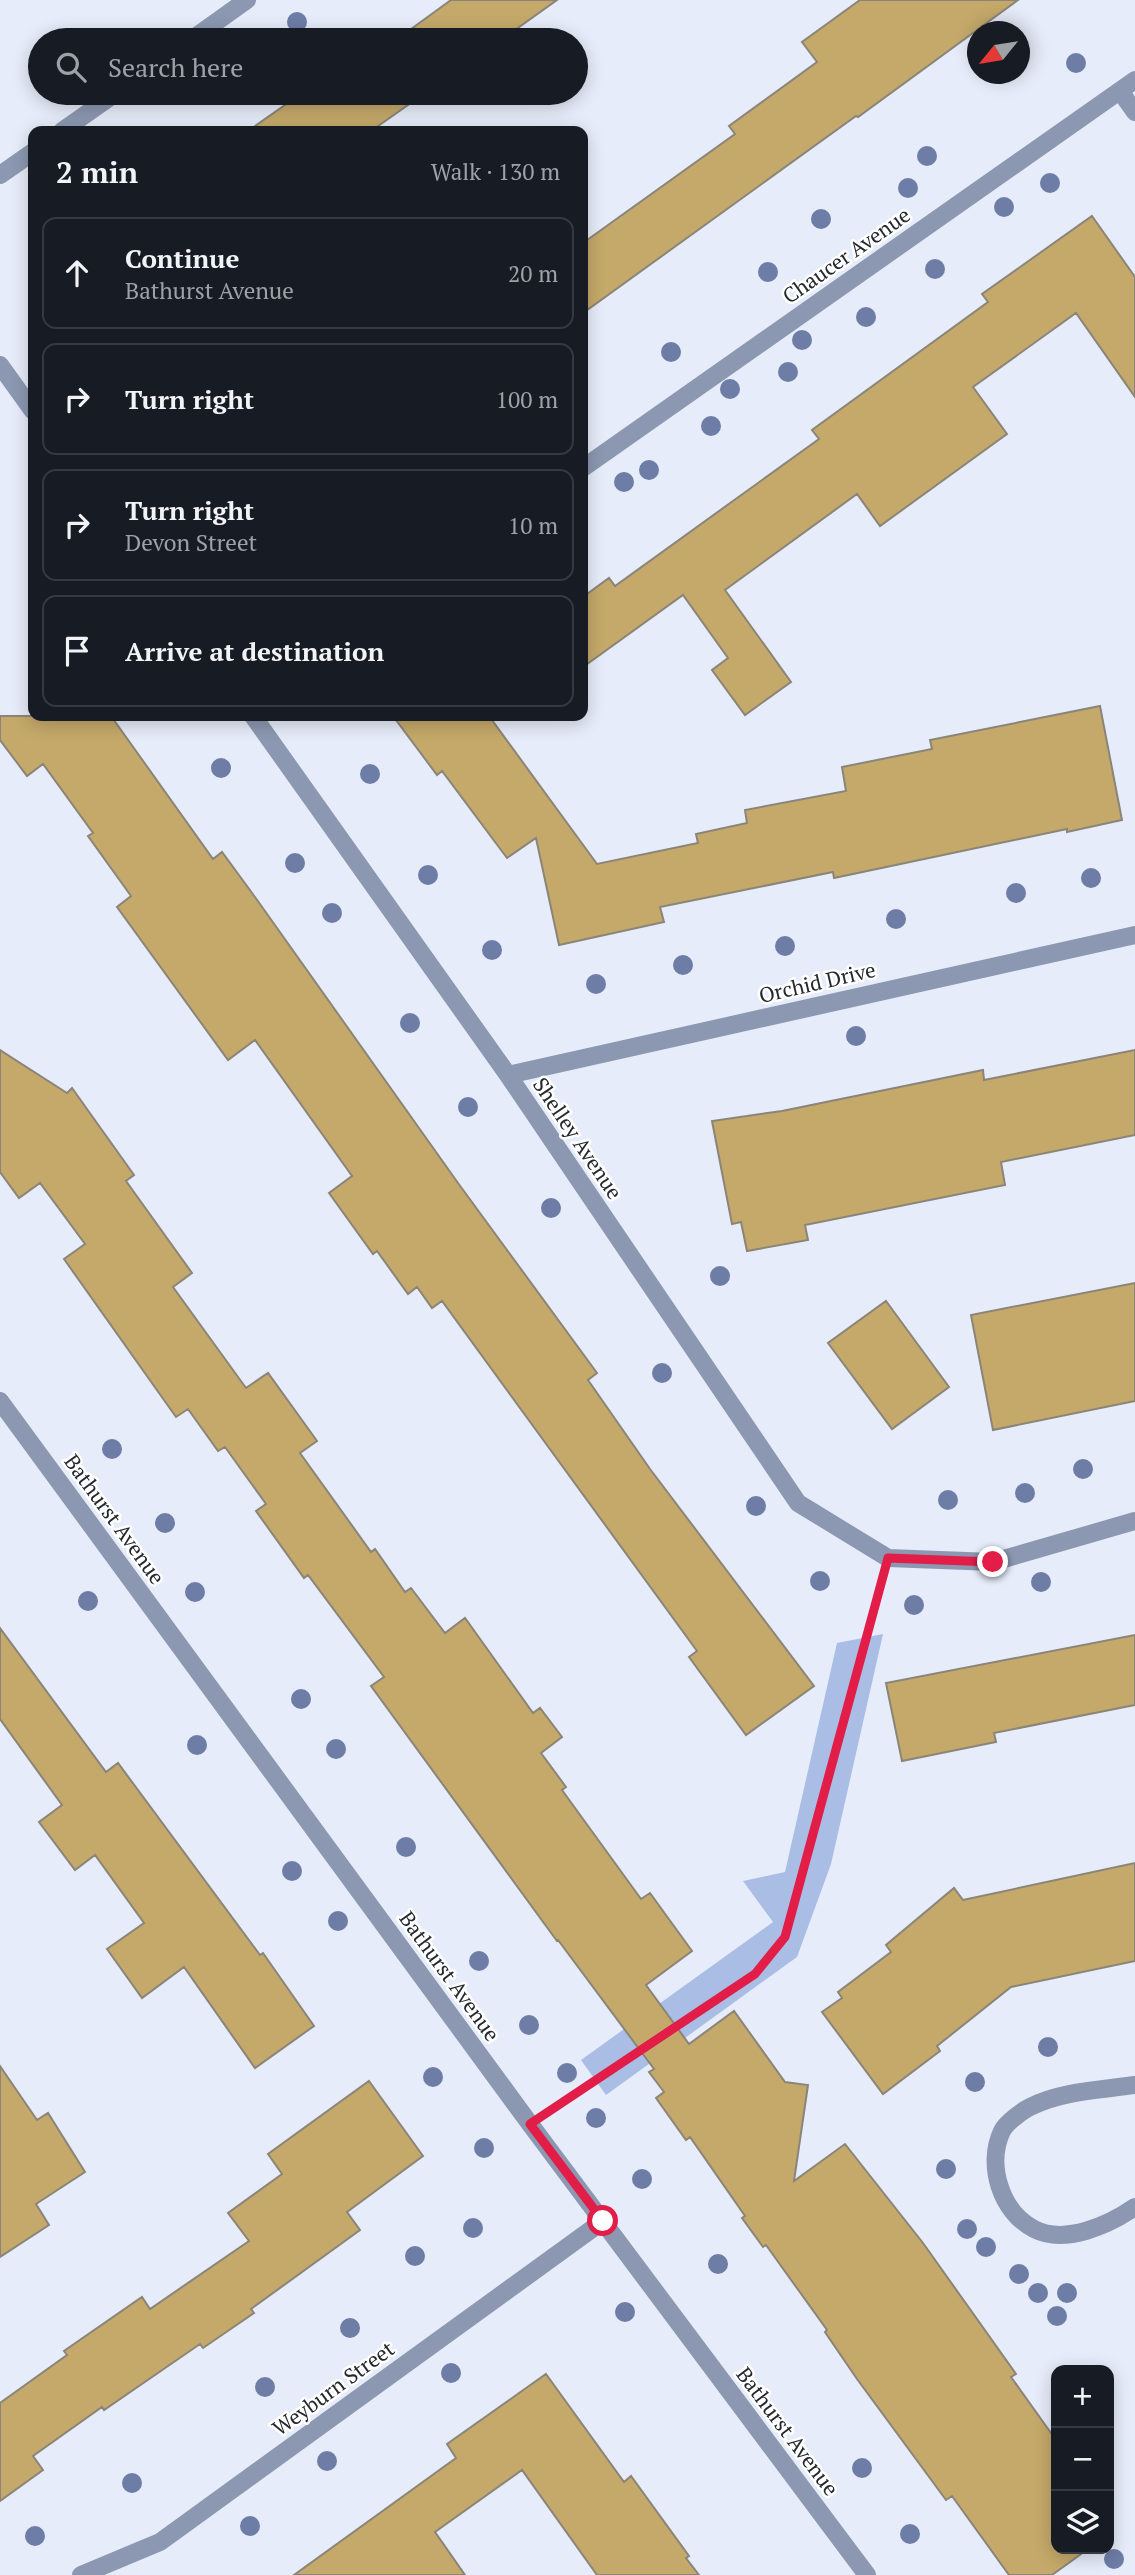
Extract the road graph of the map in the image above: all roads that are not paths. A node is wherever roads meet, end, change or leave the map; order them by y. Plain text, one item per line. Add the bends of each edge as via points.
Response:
1 (247, 0) edge
2 (208, 28) edge
3 (1135, 80) edge
4 (1119, 91) junction
5 (100, 105) edge
6 (1135, 112) edge
7 (69, 126) edge
8 (28, 155) edge
9 (0, 175) edge
10 (0, 365) edge
11 (28, 404) edge
12 (588, 464) edge
13 (257, 721) edge
14 (1135, 935) edge
15 (508, 1075) junction
16 (0, 1401) edge
17 (1135, 1521) edge
18 (1135, 2085) edge
19 (1135, 2207) edge
20 (603, 2221) junction
21 (81, 2575) edge
22 (867, 2575) edge

1 - 2 street
3 - 4 street, Chaucer Avenue
4 - 6 street
4 - 12 street, Chaucer Avenue
5 - 7 street
8 - 9 street
10 - 11 street
13 - 15 street, Shelley Avenue
14 - 15 street, Orchid Drive
15 - 17 street, Shelley Avenue via 798,1503 888,1558 993,1562
16 - 20 street, Bathurst Avenue
18 - 19 street via 1060,2096 1029,2108 1003,2129 994,2161 1000,2189 1013,2212 1034,2230 1058,2235 1082,2232
20 - 21 street, Weyburn Street via 160,2542
20 - 22 street, Bathurst Avenue

